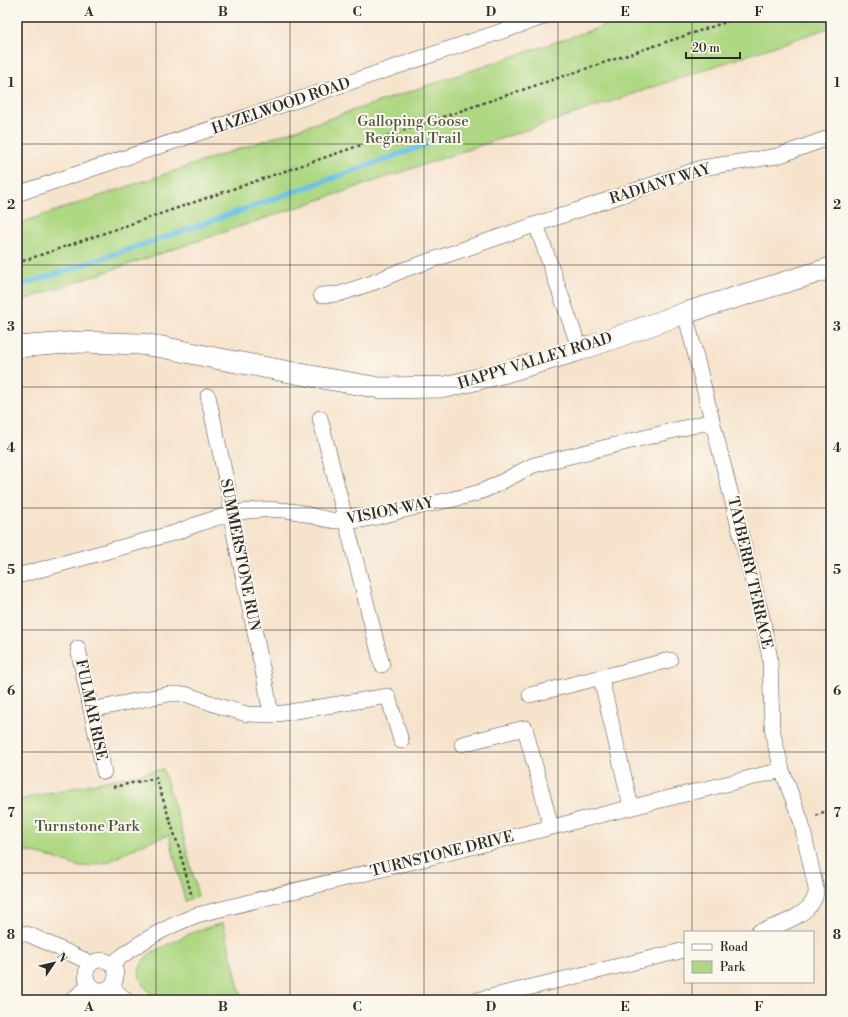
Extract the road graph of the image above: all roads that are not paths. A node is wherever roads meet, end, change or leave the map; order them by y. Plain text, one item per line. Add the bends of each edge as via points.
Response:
1 (544, 17) edge
2 (831, 137) edge
3 (17, 194) edge
4 (536, 224) junction
5 (831, 268) edge
6 (321, 295) dead end
7 (685, 313) junction
8 (17, 347) edge
9 (580, 350) junction
10 (208, 396) dead end
11 (320, 418) dead end
12 (712, 421) junction
13 (232, 513) junction
14 (346, 521) junction
15 (17, 576) edge
16 (78, 648) dead end
17 (670, 660) dead end
18 (382, 665) dead end
19 (601, 678) junction
20 (530, 695) dead end
21 (91, 710) junction
22 (271, 715) junction
23 (401, 741) dead end
24 (462, 744) dead end
25 (782, 770) junction
26 (104, 772) dead end
27 (631, 807) junction
28 (551, 827) junction
29 (761, 931) edge
30 (17, 932) edge
31 (684, 950) edge
32 (91, 963) junction
33 (112, 964) junction
34 (90, 985) junction
35 (111, 986) junction
36 (72, 1000) edge
37 (126, 1000) edge
38 (477, 1000) edge

1 - 3 street, HAZELWOOD ROAD
2 - 4 street, RADIANT WAY via 778,156 701,168
4 - 6 street, RADIANT WAY via 339,294
4 - 9 street
5 - 7 main road, HAPPY VALLEY ROAD
7 - 9 main road, HAPPY VALLEY ROAD
7 - 12 street, TAYBERRY TERRACE
8 - 9 main road, HAPPY VALLEY ROAD via 80,342 140,344 380,388 446,387
10 - 13 street, SUMMERSTONE RUN
11 - 14 street
12 - 14 street, VISION WAY via 534,465 475,493 370,518
12 - 25 street, TAYBERRY TERRACE via 763,622 770,659 772,727
13 - 14 street, VISION WAY via 276,509
13 - 15 street, VISION WAY via 177,532
13 - 22 street, SUMMERSTONE RUN
14 - 18 street
16 - 21 street, FULMAR RISE
17 - 19 street
19 - 20 street
19 - 27 street
21 - 22 street via 169,694 185,694 247,714
21 - 26 street, FULMAR RISE
22 - 23 street via 388,696
24 - 28 street via 525,728
25 - 27 street, TURNSTONE DRIVE
25 - 29 street, TAYBERRY TERRACE via 801,821 816,884 816,894 812,904 797,916
27 - 28 street, TURNSTONE DRIVE
28 - 33 street, TURNSTONE DRIVE via 198,915 159,931
30 - 32 street via 30,935
31 - 38 street
32 - 33 street via 105,960
32 - 34 street via 86,971
33 - 35 street via 116,972
34 - 35 street via 97,990
34 - 36 street
35 - 37 street

